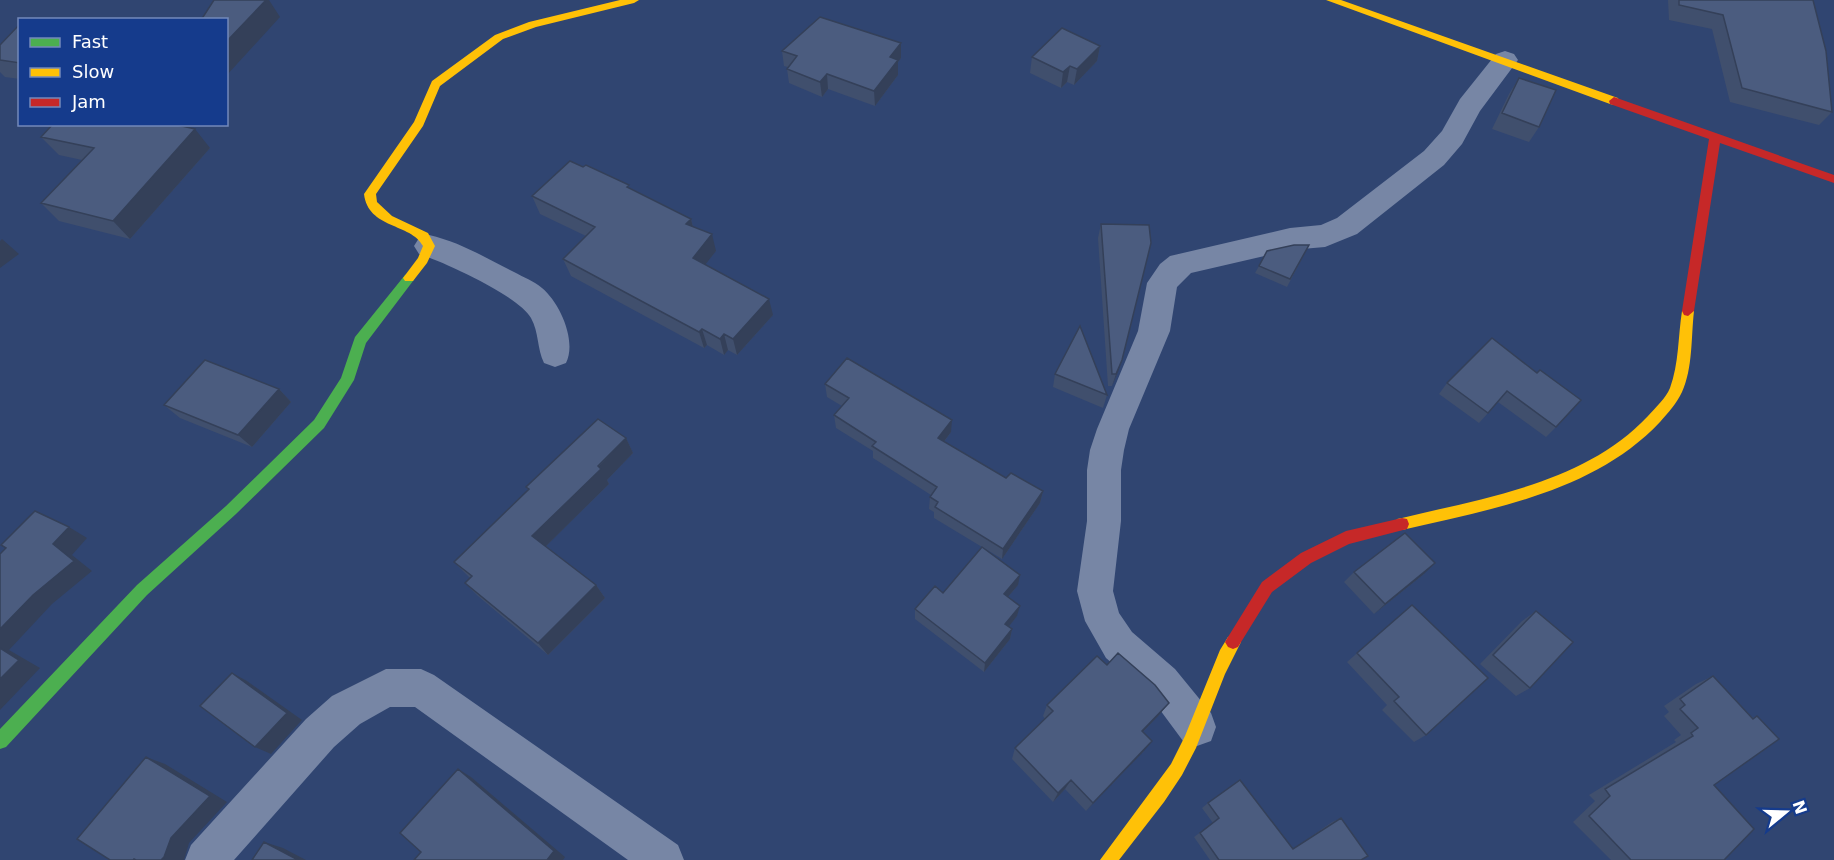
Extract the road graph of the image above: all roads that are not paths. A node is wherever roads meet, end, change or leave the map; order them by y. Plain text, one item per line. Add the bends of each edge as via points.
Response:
1 (634, 0) edge
2 (1331, 0) edge
3 (1505, 60) junction
4 (1715, 138) junction
5 (1834, 179) edge
6 (429, 246) junction
7 (555, 354) dead end
8 (1197, 728) junction
9 (0, 741) edge
10 (207, 860) edge
11 (663, 860) edge
12 (1108, 860) edge

1 - 6 street via 533,24 499,37 436,84 409,140 370,194 370,204 388,219 424,236
2 - 3 street
3 - 4 street
3 - 8 street via 1434,158 1347,226 1325,236 1290,239 1181,264 1162,283 1154,332 1107,450 1104,521 1095,591 1103,621 1119,645 1162,682
4 - 5 street
4 - 8 street via 1677,390 1654,421 1617,454 1564,479 1346,538 1306,558 1267,587 1220,664
6 - 7 street via 446,250 530,294 550,323
6 - 9 street via 423,260 360,342 347,381 319,424 142,590
8 - 12 street via 1183,758 1153,803
10 - 11 street via 320,733 346,710 386,688 421,688

